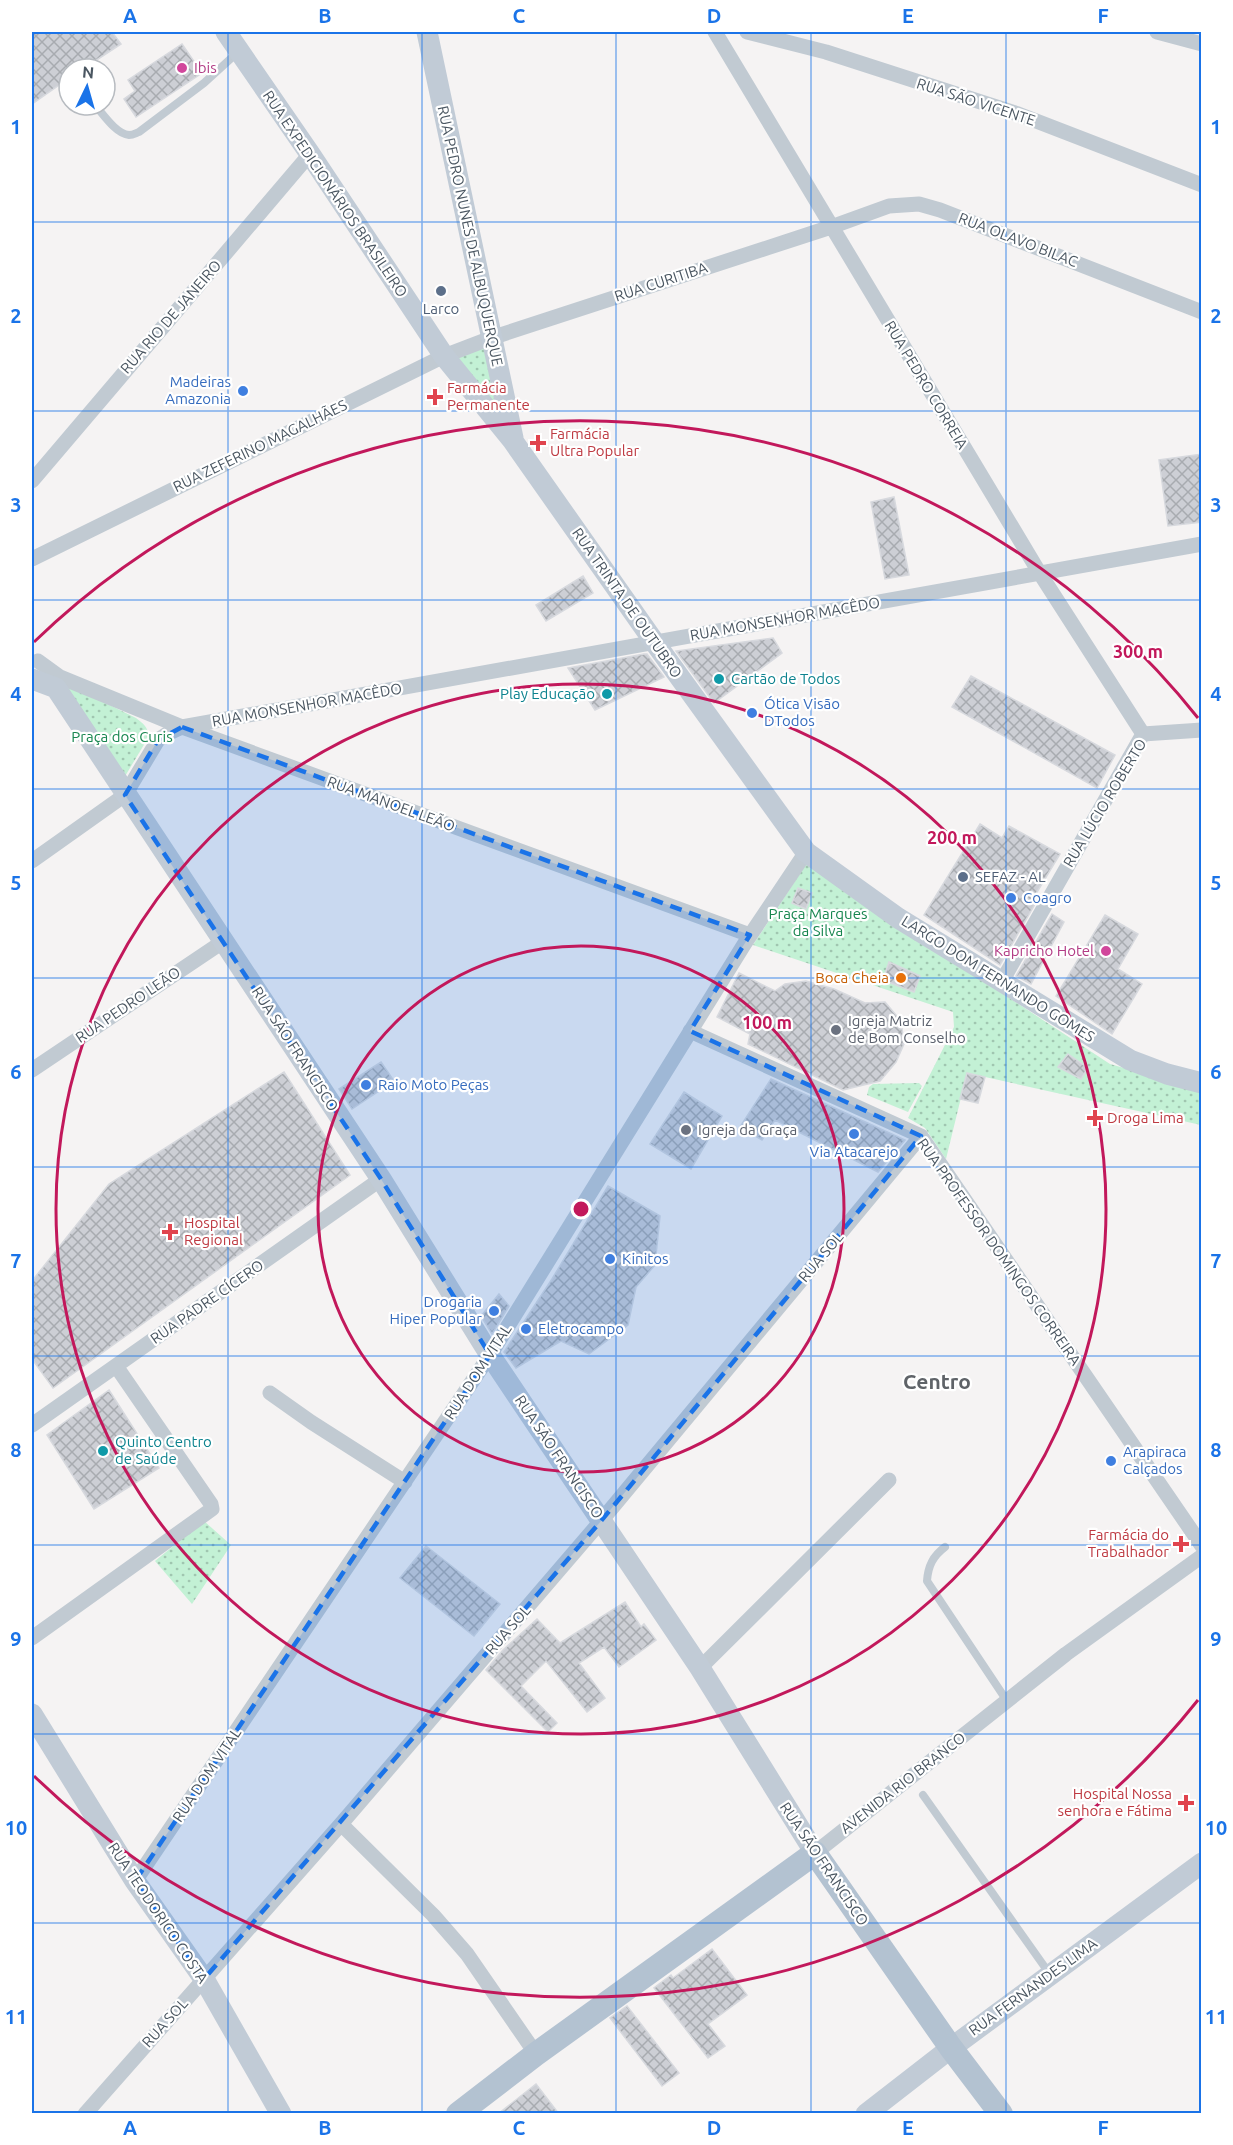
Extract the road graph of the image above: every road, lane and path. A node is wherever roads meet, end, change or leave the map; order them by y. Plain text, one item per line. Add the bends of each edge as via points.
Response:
1 (226, 32) edge
2 (427, 32) edge
3 (715, 32) edge
4 (747, 32) edge
5 (1157, 32) edge
6 (1202, 44) edge
7 (239, 51) junction
8 (106, 117) edge
9 (310, 154) junction
10 (1202, 184) edge
11 (831, 227) junction
12 (1202, 312) edge
13 (491, 338) junction
14 (444, 356) junction
15 (513, 441) junction
16 (32, 480) edge
17 (1202, 544) edge
18 (32, 559) edge
19 (1039, 572) junction
20 (655, 643) junction
21 (34, 664) edge
22 (182, 727) junction
23 (1202, 730) edge
24 (1143, 734) junction
25 (125, 795) junction
26 (806, 852) junction
27 (32, 861) edge
28 (750, 935) junction
29 (224, 940) junction
30 (1001, 983) junction
31 (690, 1031) junction
32 (32, 1070) edge
33 (1202, 1083) edge
34 (921, 1136) junction
35 (381, 1179) junction
36 (490, 1355) junction
37 (116, 1366) junction
38 (270, 1393) dead end
39 (32, 1425) edge
40 (889, 1480) dead end
41 (405, 1482) junction
42 (602, 1521) junction
43 (1202, 1546) edge
44 (945, 1547) dead end
45 (1202, 1556) edge
46 (32, 1638) edge
47 (700, 1668) junction
48 (1007, 1701) junction
49 (32, 1714) edge
50 (923, 1795) dead end
51 (341, 1824) junction
52 (814, 1853) junction
53 (1202, 1863) edge
54 (135, 1881) junction
55 (1050, 1975) junction
56 (204, 1979) junction
57 (951, 2048) junction
58 (536, 2054) junction
59 (85, 2114) edge
60 (281, 2114) edge
61 (458, 2114) edge
62 (866, 2114) edge
63 (1000, 2114) edge

1 - 7 street, RUA EXPEDICIONÁRIOS BRASILEIRO
2 - 13 street, RUA PEDRO NUNES DE ALBUQUERQUE
3 - 11 street, RUA PEDRO CORREIA
4 - 10 street, RUA SÃO VICENTE via 826,52 1018,114
5 - 6 street
7 - 8 lane via 140,132 122,132
7 - 9 street, RUA EXPEDICIONÁRIOS BRASILEIRO
9 - 14 street, RUA EXPEDICIONÁRIOS BRASILEIRO
9 - 16 street, RUA RIO DE JANEIRO
11 - 12 street, RUA OLAVO BILAC via 889,206 920,204
11 - 13 street, RUA CURITIBA
11 - 19 street, RUA PEDRO CORREIA
13 - 14 street, RUA ZEFERINO MAGALHÃES
13 - 15 street, RUA PEDRO NUNES DE ALBUQUERQUE
14 - 15 street, RUA TRINTA DE OUTUBRO
14 - 18 street, RUA ZEFERINO MAGALHÃES
15 - 20 street, RUA TRINTA DE OUTUBRO
17 - 19 street, RUA MONSENHOR MACÊDO
19 - 20 street, RUA MONSENHOR MACÊDO
19 - 24 street, RUA PEDRO CORREIA
20 - 22 street, RUA MONSENHOR MACÊDO
20 - 26 street, RUA TRINTA DE OUTUBRO
21 - 22 street, RUA MANOEL LEÃO
21 - 25 street, RUA SÃO FRANCISCO via 56,688
22 - 25 street, RUA MONSENHOR MACÊDO via 158,740
22 - 28 street, RUA MANOEL LEÃO
23 - 24 street, RUA LÚCIO ROBERTO
24 - 30 street, RUA LÚCIO ROBERTO
25 - 27 street
25 - 29 street, RUA SÃO FRANCISCO
26 - 28 street, RUA DOM VITAL
26 - 30 street, LARGO DOM FERNANDO GOMES via 898,918
28 - 31 street, RUA DOM VITAL
29 - 32 street, RUA PEDRO LEÃO
29 - 35 street, RUA SÃO FRANCISCO
30 - 33 street, LARGO DOM FERNANDO GOMES via 1130,1060
31 - 34 street, RUA PROFESSOR DOMINGOS CORREIRA
31 - 36 street, RUA DOM VITAL
34 - 42 street, RUA SOL
34 - 43 street, RUA PROFESSOR DOMINGOS CORREIRA
35 - 36 street, RUA SÃO FRANCISCO
35 - 37 street, RUA PADRE CÍCERO
36 - 41 street, RUA DOM VITAL
36 - 42 street, RUA SÃO FRANCISCO
37 - 39 street, RUA PADRE CÍCERO
37 - 46 street via 212,1509
38 - 41 street
40 - 47 street
41 - 54 street, RUA DOM VITAL
42 - 47 street, RUA SÃO FRANCISCO
42 - 51 street, RUA SOL
44 - 48 lane via 927,1568 927,1581
45 - 48 street, AVENIDA RIO BRANCO
47 - 52 street, RUA SÃO FRANCISCO
48 - 52 street, AVENIDA RIO BRANCO
49 - 54 street, RUA TEODORICO COSTA
50 - 55 lane
51 - 56 street, RUA SOL
51 - 58 street via 467,1954
52 - 57 main road, RUA SÃO FRANCISCO
52 - 58 main road, AVENIDA RIO BRANCO
53 - 55 street, RUA FERNANDES LIMA
54 - 56 street, RUA TEODORICO COSTA
55 - 57 street, RUA FERNANDES LIMA
56 - 59 street, RUA SOL
56 - 60 street, RUA TEODORICO COSTA
57 - 62 street, RUA FERNANDES LIMA
57 - 63 main road, RUA SÃO FRANCISCO
58 - 61 main road, AVENIDA RIO BRANCO

